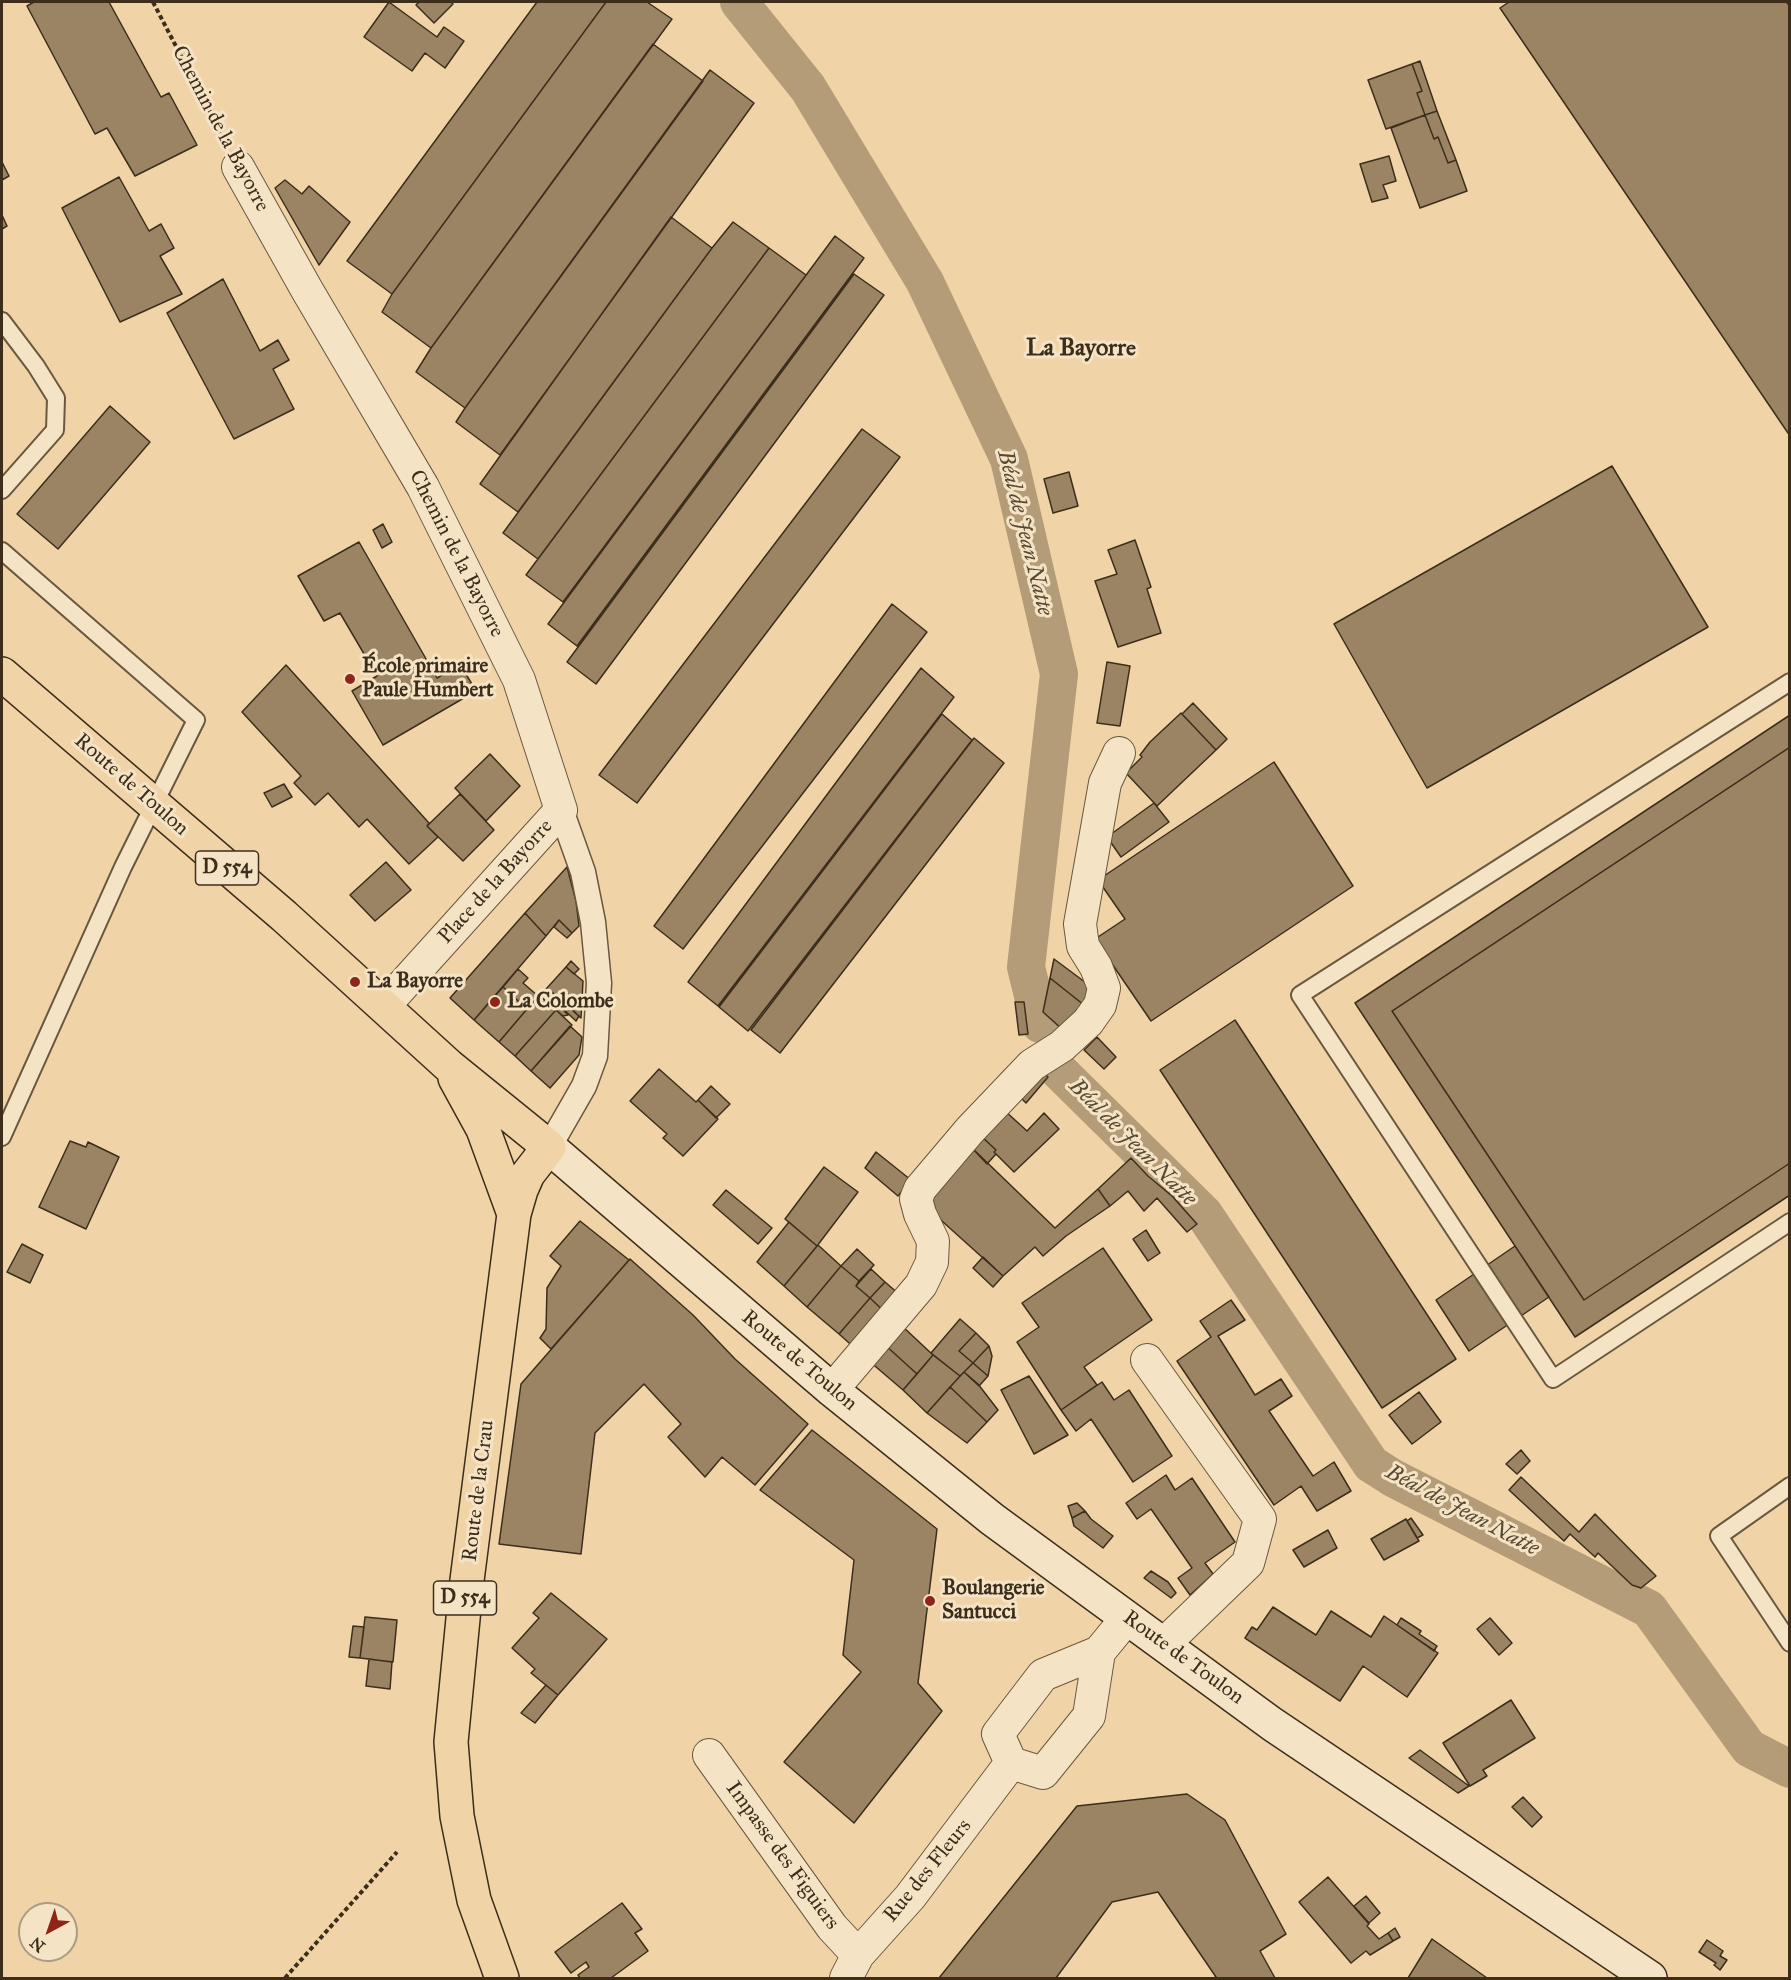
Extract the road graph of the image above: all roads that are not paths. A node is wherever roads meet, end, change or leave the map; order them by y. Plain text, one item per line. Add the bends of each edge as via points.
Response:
1 (238, 167) road end
2 (2, 321) edge
3 (2, 490) edge
4 (2, 551) edge
5 (2, 674) edge
6 (1790, 682) edge
7 (1119, 753) dead end
8 (153, 805) junction
9 (561, 810) junction
10 (384, 1006) junction
11 (449, 1066) junction
12 (2, 1137) edge
13 (549, 1147) junction
14 (514, 1214) junction
15 (1790, 1222) edge
16 (1147, 1360) dead end
17 (832, 1390) junction
18 (1790, 1486) edge
19 (1127, 1618) junction
20 (1790, 1643) edge
21 (1164, 1644) junction
22 (1099, 1652) junction
23 (709, 1755) dead end
24 (1011, 1763) junction
25 (852, 1966) edge
26 (502, 1978) edge
27 (1650, 1978) edge

1 - 9 street, Chemin de la Bayorre via 429,498 519,680
2 - 3 lane via 56,398 55,430
4 - 8 lane via 196,720
5 - 8 main road, Route de Toulon / D 554
6 - 15 lane via 1300,995 1553,1379
7 - 17 street via 1106,783 1080,924 1083,946 1104,988 1100,1005 1062,1046 1024,1073 920,1189 916,1199 933,1241 932,1262 921,1285
8 - 10 main road, Route de Toulon / D 554
8 - 12 lane
9 - 10 street, Place de la Bayorre
9 - 13 street, Chemin de la Bayorre via 583,872 599,983 595,1056 584,1086
10 - 11 main road, Route de Toulon / D 554
11 - 13 main road, Route de Toulon / D 554
11 - 14 main road, Route de la Crau via 483,1129
13 - 14 main road, Route de la Crau / D 554 via 528,1174
13 - 17 main road, Route de Toulon
14 - 26 main road, Route de la Crau / D 554 via 466,1588 451,1742 457,1816 474,1900
16 - 21 street via 1260,1520 1248,1563
17 - 19 main road, Route de Toulon via 992,1519
18 - 20 lane via 1719,1536
19 - 21 main road, Route de Toulon
19 - 22 street
21 - 27 main road, Route de Toulon via 1272,1724
22 - 24 street via 1043,1675 998,1734
22 - 24 street via 1089,1716 1043,1773
23 - 25 street, Impasse des Figuiers via 832,1927
24 - 25 street, Rue des Fleurs via 910,1897

